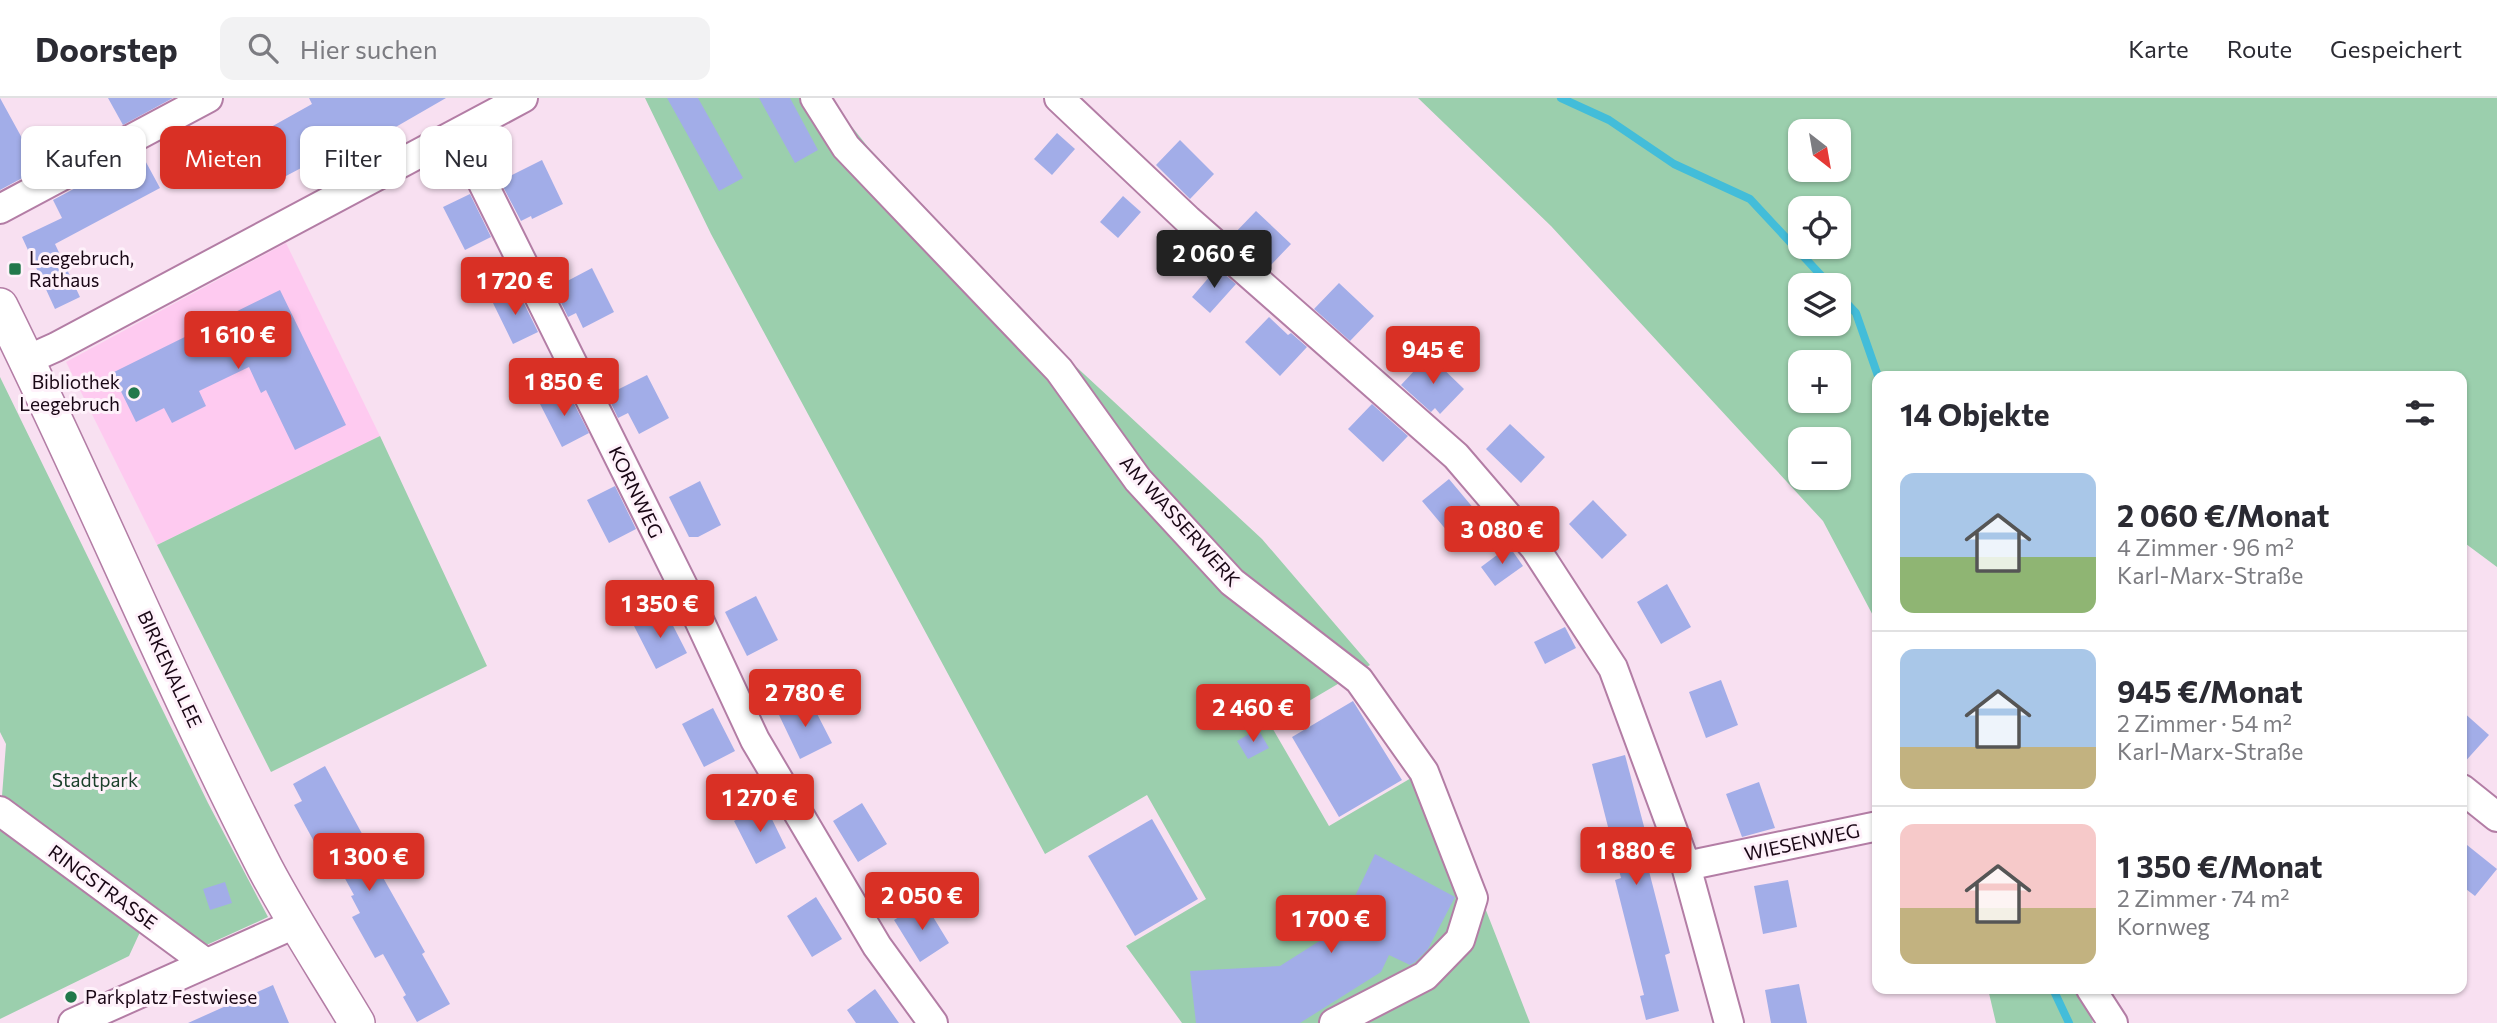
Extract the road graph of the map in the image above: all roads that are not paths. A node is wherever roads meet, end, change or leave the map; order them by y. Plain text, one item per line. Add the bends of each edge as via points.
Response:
1 (208, 98) edge
2 (523, 98) edge
3 (815, 98) edge
4 (1059, 98) edge
5 (471, 126) edge
6 (420, 153) edge
7 (486, 189) edge
8 (0, 209) edge
9 (0, 306) edge
10 (27, 360) junction
11 (2467, 793) edge
12 (0, 811) edge
13 (2497, 817) edge
14 (1872, 827) edge
15 (1686, 866) junction
16 (296, 923) junction
17 (206, 963) junction
18 (2094, 994) edge
19 (73, 1023) edge
20 (357, 1023) edge
21 (933, 1023) edge
22 (1334, 1023) edge
23 (1729, 1023) edge
24 (2113, 1023) edge

1 - 8 street
2 - 5 street
3 - 22 street, AM WASSERWERK via 846,147 1059,370 1148,490 1232,582 1359,680 1424,772 1473,898 1460,940 1425,976
4 - 15 street via 1188,220 1455,456 1535,548 1613,668
6 - 10 street
7 - 21 street, KORNWEG via 755,740 877,946
9 - 10 street, BIRKENALLEE
10 - 16 street, BIRKENALLEE via 206,748
11 - 13 street
12 - 17 street, RINGSTRASSE
14 - 15 street, WIESENWEG
15 - 23 street
16 - 17 street
16 - 20 street, BIRKENALLEE
17 - 19 street
18 - 24 street

